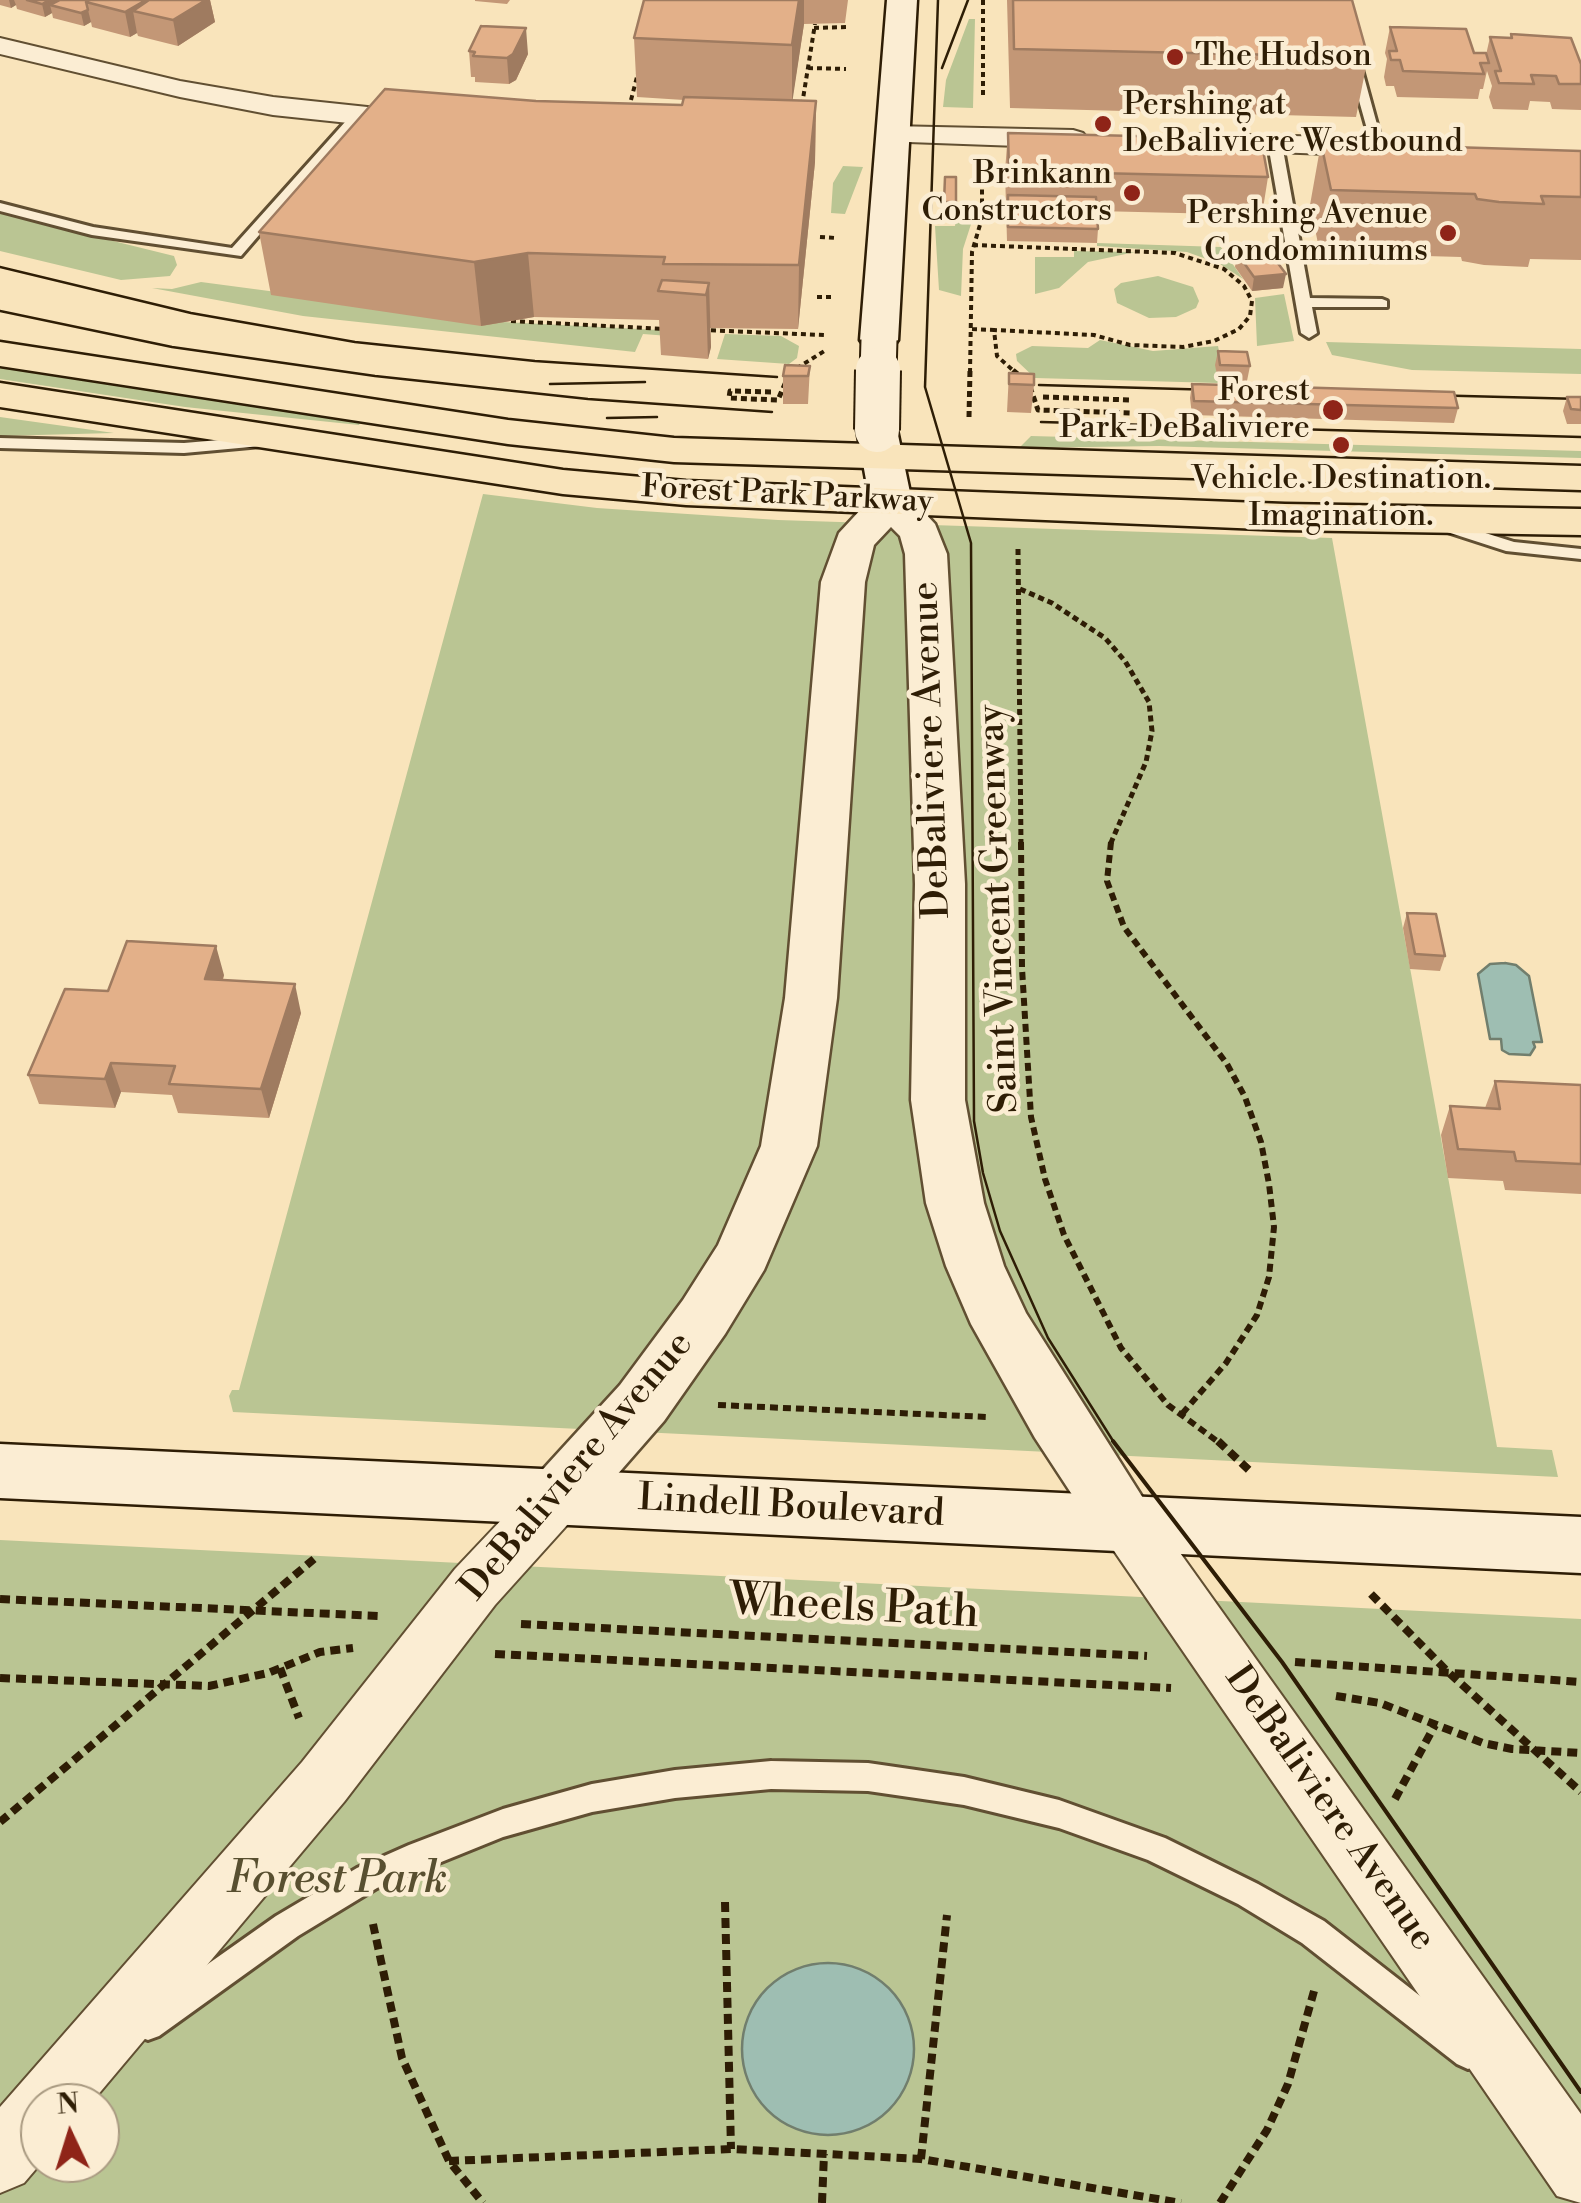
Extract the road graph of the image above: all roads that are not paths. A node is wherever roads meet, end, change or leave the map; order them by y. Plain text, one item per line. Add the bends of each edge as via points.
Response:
1 (902, 0) edge
2 (1340, 0) edge
3 (0, 46) edge
4 (354, 116) junction
5 (444, 123) edge
6 (891, 135) junction
7 (1105, 140) edge
8 (1168, 142) edge
9 (1287, 145) junction
10 (1379, 147) junction
11 (1416, 148) edge
12 (1329, 160) edge
13 (0, 207) edge
14 (1304, 302) junction
15 (1382, 304) dead end
16 (1309, 332) dead end
17 (0, 354) edge
18 (0, 395) edge
19 (291, 440) junction
20 (0, 443) edge
21 (883, 463) junction
22 (1581, 478) edge
23 (1428, 520) junction
24 (1581, 522) edge
25 (1581, 554) edge
26 (0, 1471) edge
27 (558, 1497) junction
28 (1128, 1524) junction
29 (1581, 1545) edge
30 (65, 2083) edge
31 (75, 2083) edge
32 (20, 2136) edge
33 (0, 2159) edge
34 (1572, 2159) edge

1 - 6 street
2 - 10 lane
3 - 4 street via 180,90
4 - 5 street
4 - 13 lane via 236,253 92,231
6 - 7 street
6 - 21 street, bridge via 879,340
8 - 9 street
9 - 10 street
9 - 12 lane
9 - 14 lane
10 - 11 street
14 - 15 lane
14 - 16 lane
17 - 21 main road, Forest Park Parkway via 592,443
18 - 19 main road, Forest Park Parkway
19 - 20 lane via 184,448
19 - 21 main road, Forest Park Parkway via 563,482 686,493
21 - 22 main road, Forest Park Parkway
21 - 23 main road, Forest Park Parkway
21 - 27 street, DeBaliviere Avenue via 843,582 811,998 789,1146 743,1254 704,1318 642,1403
21 - 28 street, DeBaliviere Avenue via 926,554 940,884 938,1100 955,1203 1001,1324
23 - 24 main road, Forest Park Parkway
23 - 25 lane via 1512,547
26 - 27 street, Lindell Boulevard
27 - 28 street, Lindell Boulevard
27 - 30 street, DeBaliviere Avenue
28 - 29 street, Lindell Boulevard
28 - 34 street, DeBaliviere Avenue
31 - 34 lane via 288,1926 420,1854 592,1798 771,1775 868,1777 964,1790 1060,1814 1154,1848 1248,1894 1395,1992 1458,2044
32 - 33 street, DeBaliviere Avenue

